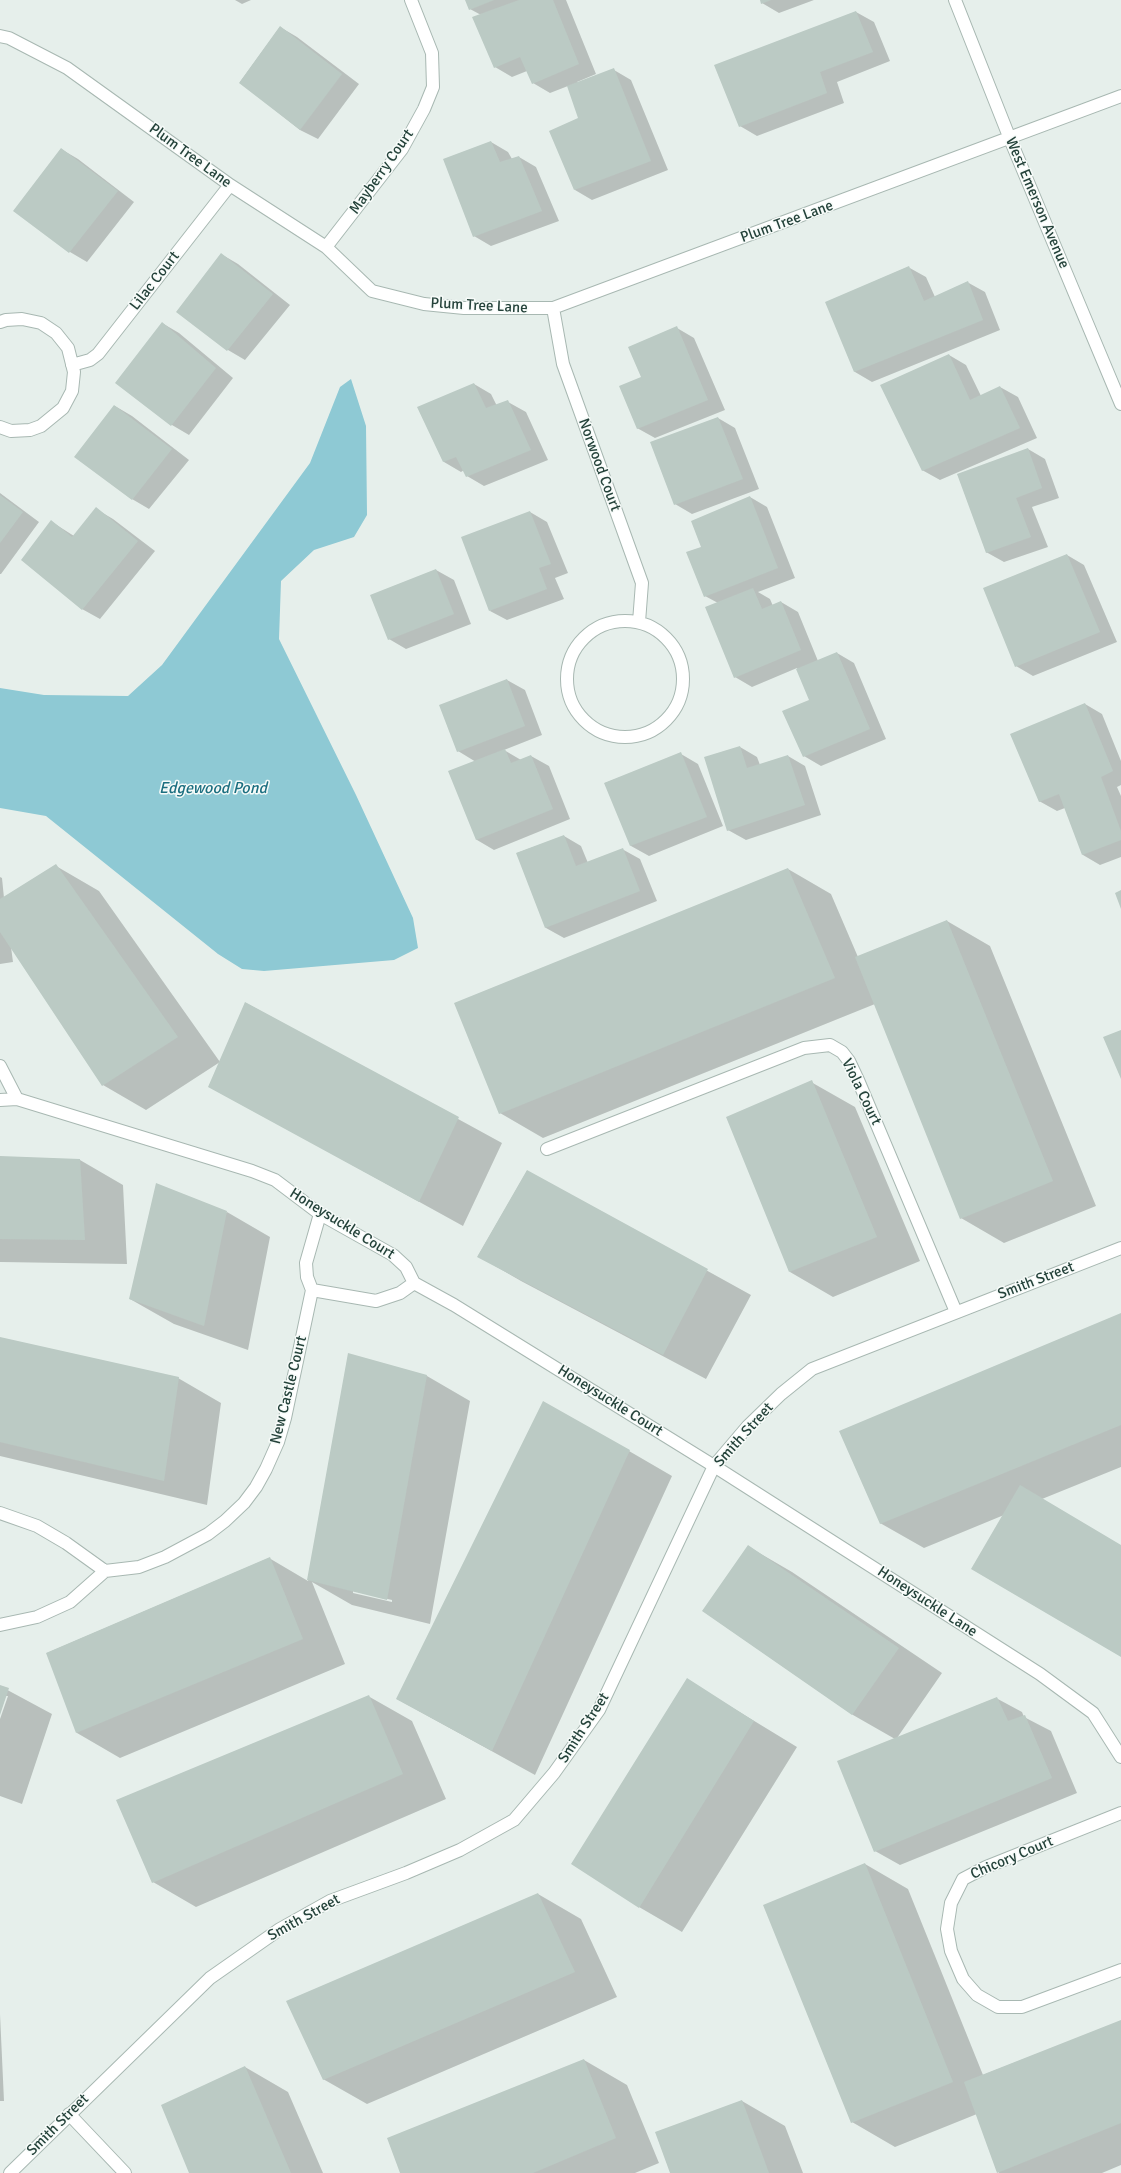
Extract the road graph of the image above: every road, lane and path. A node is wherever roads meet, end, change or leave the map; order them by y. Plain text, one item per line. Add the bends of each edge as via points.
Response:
1 (411, 0) edge
2 (955, 0) edge
3 (0, 36) edge
4 (1121, 96) edge
5 (1010, 139) junction
6 (230, 185) junction
7 (326, 248) junction
8 (553, 308) junction
9 (0, 322) edge
10 (72, 365) junction
11 (1121, 404) edge
12 (0, 427) edge
13 (639, 622) junction
14 (0, 1066) edge
15 (18, 1099) junction
16 (0, 1100) edge
17 (547, 1149) dead end
18 (320, 1214) junction
19 (1121, 1248) edge
20 (414, 1283) junction
21 (312, 1290) junction
22 (956, 1312) junction
23 (714, 1466) junction
24 (0, 1514) edge
25 (105, 1571) junction
26 (0, 1624) edge
27 (1121, 1757) edge
28 (1121, 1813) edge
29 (1121, 1970) edge
30 (69, 2114) junction
31 (10, 2173) edge
32 (125, 2173) edge

1 - 7 street, Mayberry Court via 432,53 433,87 402,149
2 - 5 street, West Emerson Avenue
3 - 6 street, Plum Tree Lane via 10,38 67,68
4 - 5 street, Plum Tree Lane
5 - 8 street, Plum Tree Lane
5 - 11 street, West Emerson Avenue
6 - 7 street, Plum Tree Lane
6 - 10 street, Lilac Court via 98,354 90,360
7 - 8 street, Plum Tree Lane via 372,291 424,304 464,308
8 - 13 street, Norwood Court via 563,364 642,583
9 - 10 street via 22,319 41,323 56,333 68,348
10 - 12 street via 72,391 64,408 41,426 30,430 11,431
13 - 13 street via 607,623 582,638 570,658 567,686 578,714 600,732 631,737 651,731 663,723 676,707 681,694 681,665 674,646 659,632
14 - 15 street
15 - 16 street, Honeysuckle Court
15 - 18 street, Honeysuckle Court via 252,1171 275,1180
17 - 22 street, Viola Court via 804,1048 830,1045 842,1052 855,1074
18 - 20 street, Honeysuckle Court via 393,1255 406,1266
18 - 21 street via 306,1263 307,1277
19 - 22 street, Smith Street
20 - 21 street via 400,1293 376,1301
20 - 23 street, Honeysuckle Court via 454,1305
21 - 25 street, New Castle Court via 285,1418 266,1470 256,1487 225,1521 190,1545 139,1567
22 - 23 street, Smith Street via 812,1369 748,1426
23 - 27 street, Honeysuckle Lane via 1040,1674 1093,1713
23 - 30 street, Smith Street via 599,1710 554,1773 514,1820 460,1850 330,1901 280,1929 210,1978
24 - 25 street via 38,1526
25 - 26 street via 70,1602 37,1617
28 - 29 street, Chicory Court via 986,1867 963,1879 951,1903 947,1929 951,1950 963,1980 977,1995 998,2006 1022,2007
30 - 31 street, Smith Street
30 - 32 street

